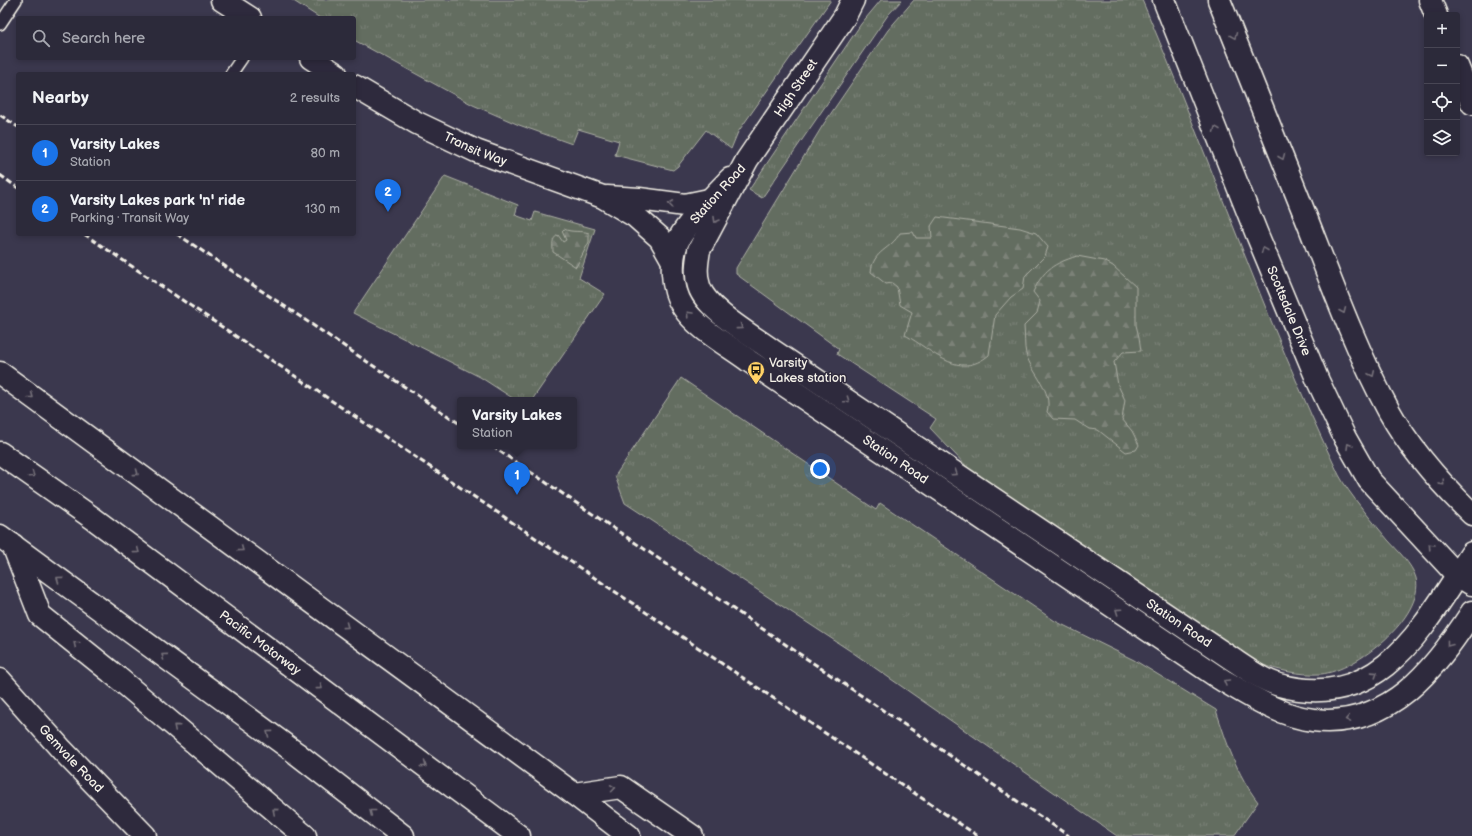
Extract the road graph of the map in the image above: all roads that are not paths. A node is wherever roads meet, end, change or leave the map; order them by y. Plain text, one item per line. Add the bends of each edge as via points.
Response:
1 (16, 0) edge
2 (222, 0) edge
3 (861, 0) edge
4 (1164, 0) edge
5 (1219, 0) edge
6 (1430, 0) edge
7 (849, 8) edge
8 (1435, 12) edge
9 (247, 16) edge
10 (0, 24) edge
11 (241, 60) edge
12 (314, 60) edge
13 (232, 72) edge
14 (333, 72) edge
15 (1460, 73) edge
16 (356, 87) edge
17 (1472, 103) edge
18 (747, 160) junction
19 (604, 197) junction
20 (710, 200) junction
21 (673, 261) junction
22 (0, 372) edge
23 (0, 453) edge
24 (1472, 514) edge
25 (7, 541) edge
26 (1472, 554) edge
27 (1465, 579) edge
28 (1472, 612) edge
29 (0, 680) edge
30 (574, 794) junction
31 (145, 836) edge
32 (304, 836) edge
33 (403, 836) edge
34 (519, 836) edge
35 (629, 836) edge
36 (692, 836) edge

1 - 10 lane
2 - 9 main road
3 - 7 main road, High Street
27 -> 4 main road, Scottsdale Drive via 1369,480 1345,438 1318,381 1265,253
5 -> 24 main road via 1355,339 1389,411 1437,478
6 - 8 main road
7 - 18 main road, High Street
11 - 13 lane
12 - 14 main road
15 - 17 main road
16 - 19 main road, Transit Way via 417,123 476,151
18 - 20 main road, Station Road
18 -> 27 main road, Station Road via 699,250 696,264 699,287 712,306 773,350 1259,676 1279,685 1311,689 1349,686 1367,679 1392,662
20 -> 19 main road, Transit Way via 685,206
19 - 21 main road, Transit Way via 635,216 660,238
20 - 21 main road, Station Road via 680,238
28 -> 21 main road, Station Road via 1430,669 1414,686 1379,710 1362,717 1339,721 1312,720 1268,705 1158,638 715,337 683,308 674,288
22 -> 30 main road
23 -> 34 main road, Pacific Motorway via 94,519
32 -> 25 main road via 40,615
33 -> 25 main road via 296,753
26 - 27 main road, Station Road
29 - 31 main road, Gemvale Road via 62,750
30 - 35 main road
30 -> 36 main road via 621,787

